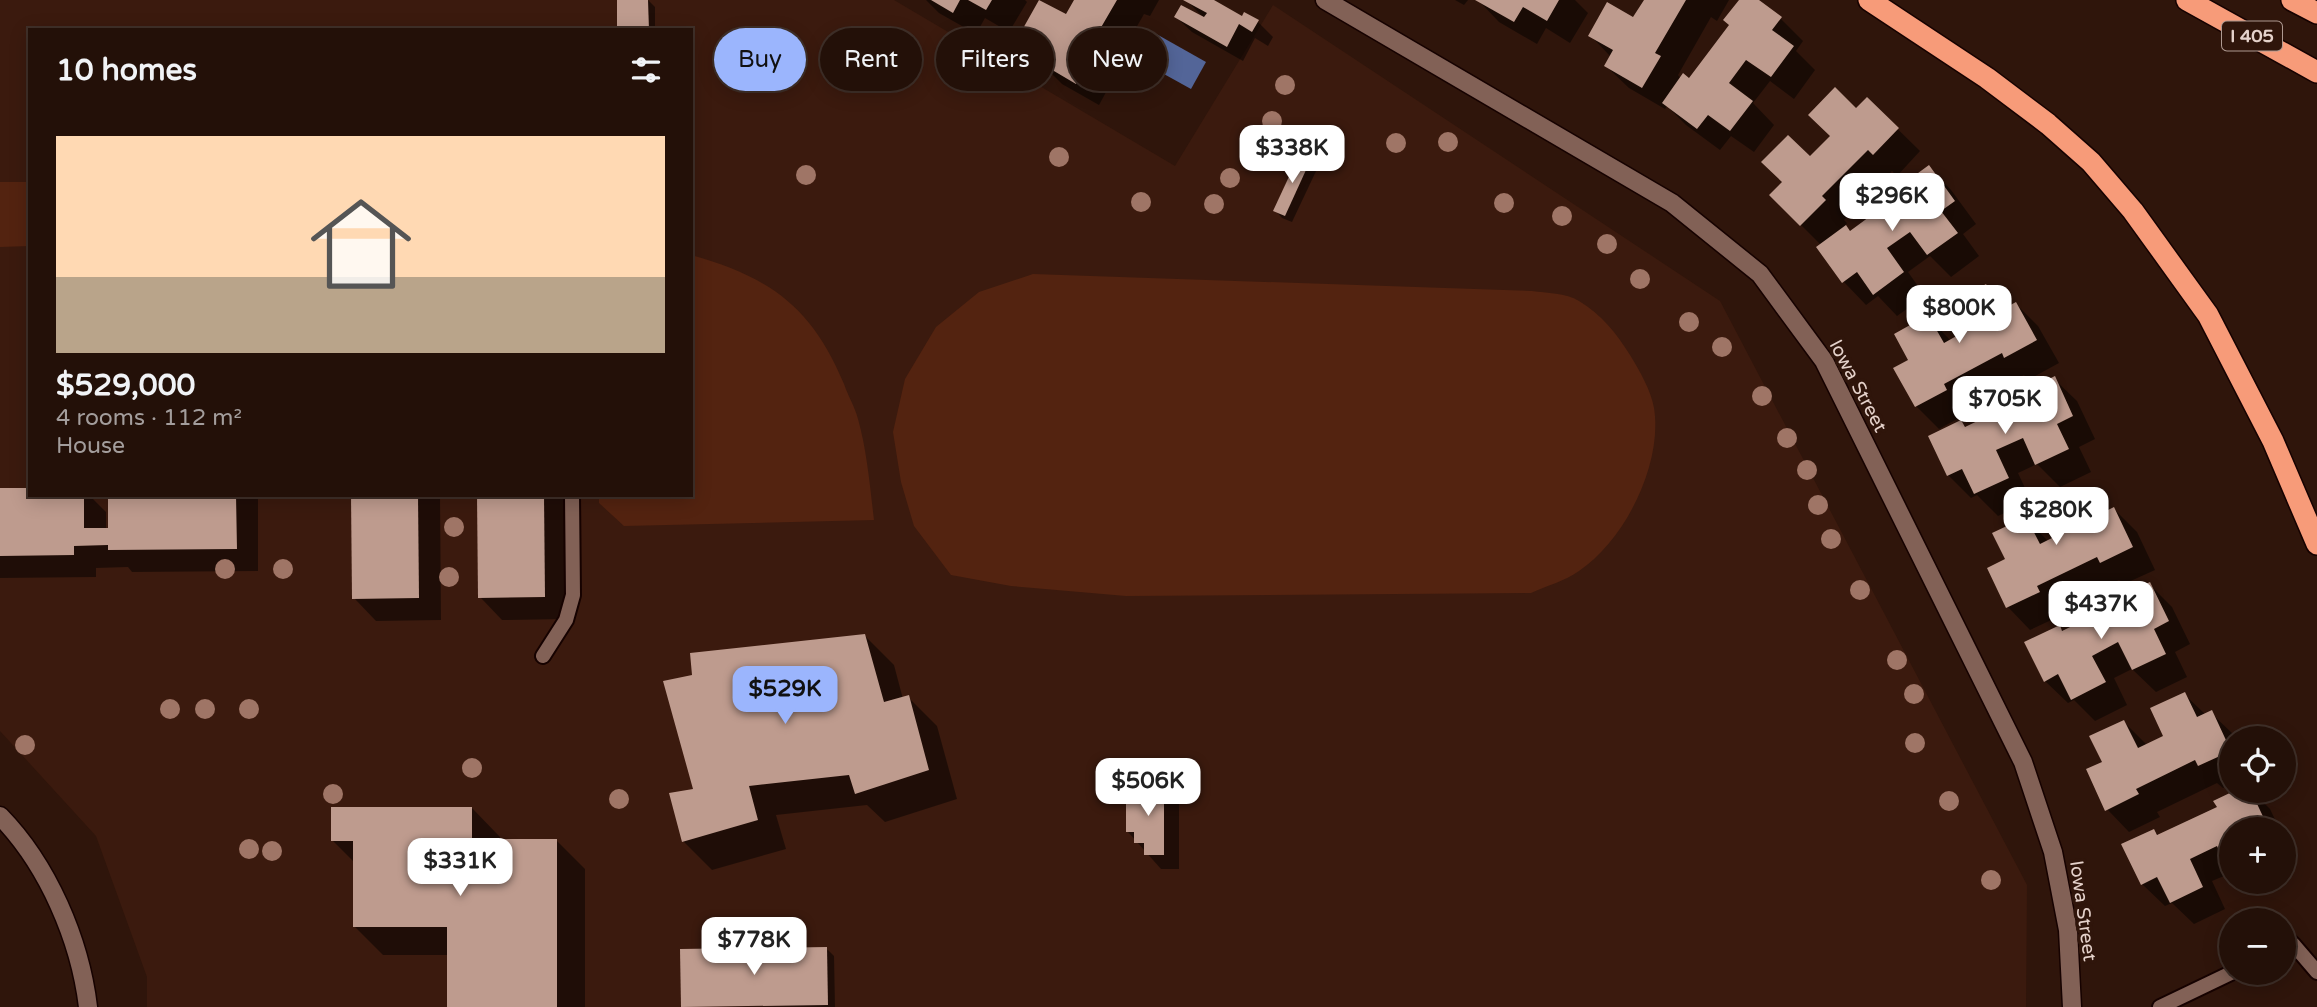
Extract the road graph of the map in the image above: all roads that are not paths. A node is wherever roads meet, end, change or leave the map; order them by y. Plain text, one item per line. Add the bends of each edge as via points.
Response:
1 (1325, 0) edge
2 (1869, 0) edge
3 (2187, 0) edge
4 (2292, 0) edge
5 (2317, 13) edge
6 (2317, 72) edge
7 (572, 497) edge
8 (2317, 544) edge
9 (543, 656) dead end
10 (2, 820) edge
11 (2296, 948) edge
12 (2317, 972) edge
13 (2219, 979) edge
14 (88, 1007) edge
15 (2072, 1007) edge
16 (2160, 1007) edge

1 - 15 street, Iowa Street via 1672,203 1768,284 1824,361 2023,762 2053,852 2068,930
2 - 8 highway via 2048,124 2091,162 2133,211 2208,315 2273,441
3 - 6 highway, I 405
4 - 5 highway
7 - 9 lane via 573,596 566,620
10 - 14 street via 38,867 65,916
11 - 12 lane
13 - 16 lane

